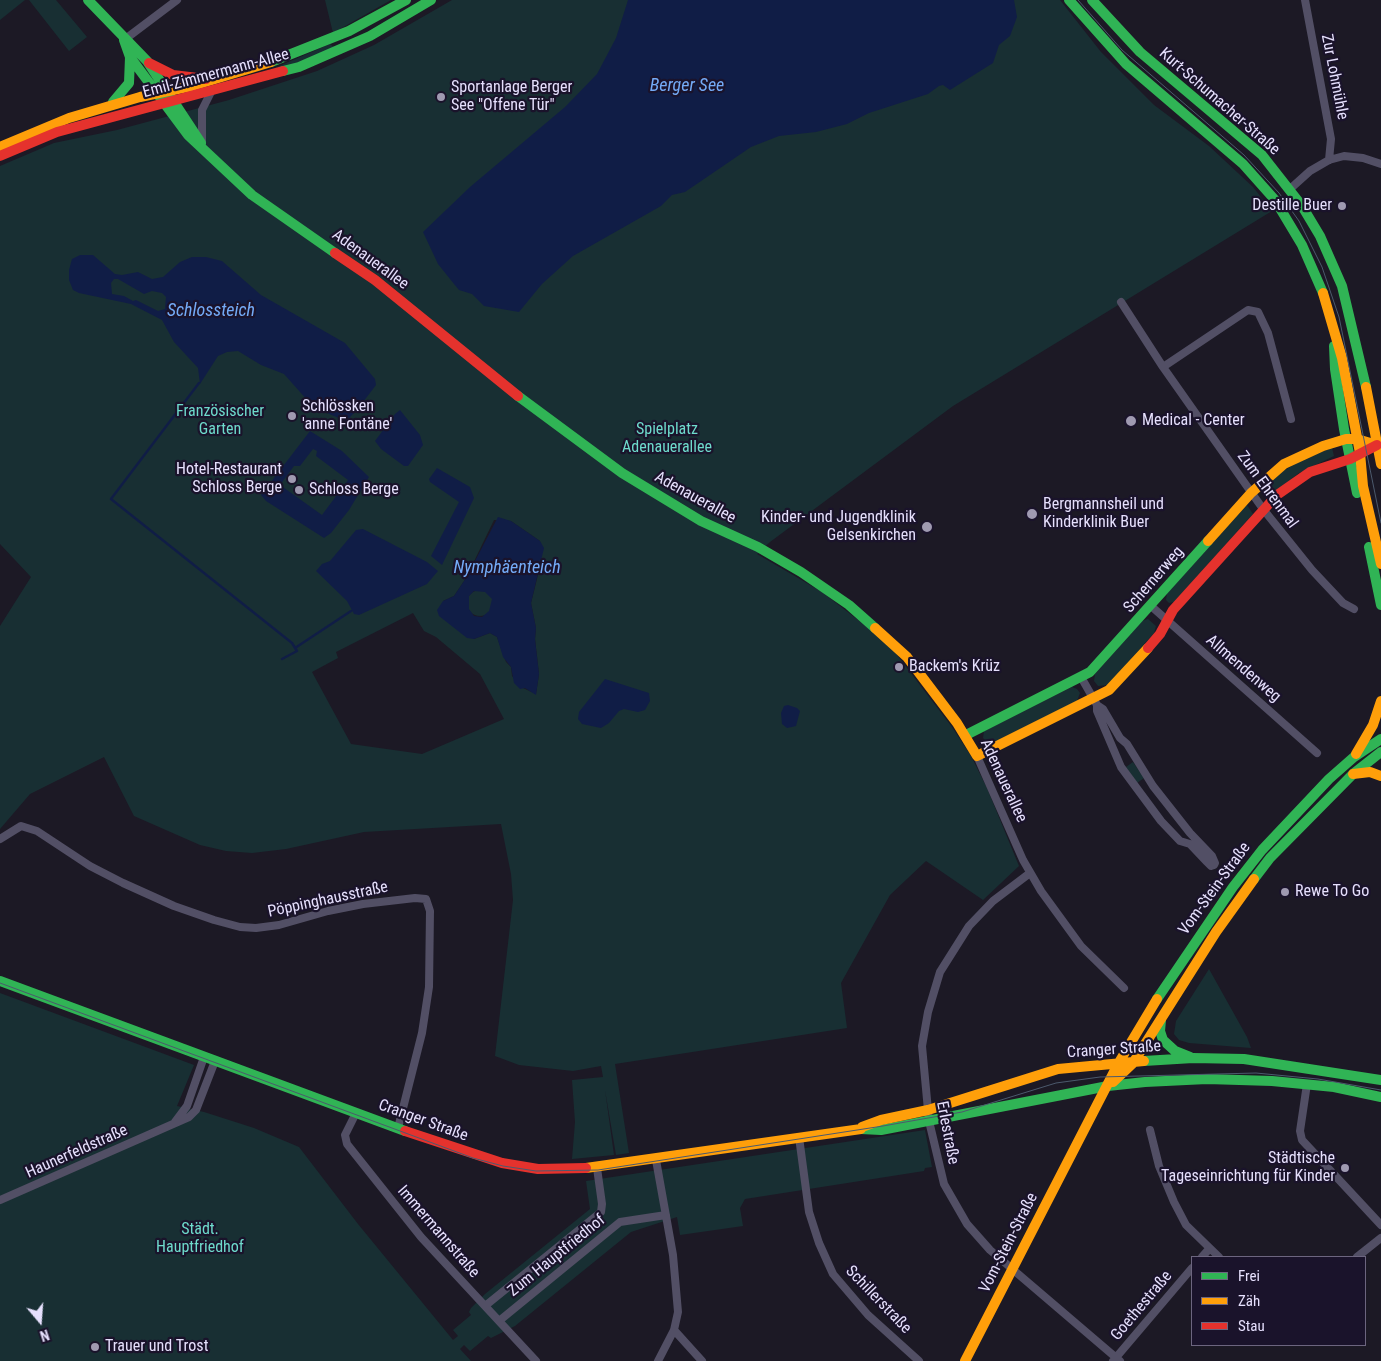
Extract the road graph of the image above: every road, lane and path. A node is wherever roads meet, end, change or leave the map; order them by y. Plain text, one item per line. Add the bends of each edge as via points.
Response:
1 (88, 0) edge
2 (177, 0) edge
3 (406, 0) edge
4 (431, 0) edge
5 (1069, 0) edge
6 (1092, 0) edge
7 (1305, 0) edge
8 (124, 40) junction
9 (130, 57) junction
10 (146, 61) junction
11 (210, 79) junction
12 (168, 92) junction
13 (211, 92) junction
14 (157, 94) junction
15 (174, 101) junction
16 (163, 103) junction
17 (106, 107) junction
18 (0, 147) edge
19 (204, 148) junction
20 (0, 156) edge
21 (1329, 160) junction
22 (1381, 164) edge
23 (1290, 190) junction
24 (1121, 302) dead end
25 (1334, 336) junction
26 (1163, 367) junction
27 (1290, 418) dead end
28 (1346, 440) junction
29 (1357, 440) junction
30 (1377, 445) junction
31 (1360, 453) junction
32 (1350, 459) junction
33 (1381, 464) edge
34 (1251, 493) junction
35 (1263, 510) junction
36 (1381, 564) edge
37 (1381, 604) edge
38 (1151, 606) junction
39 (1354, 609) dead end
40 (1167, 621) junction
41 (1081, 677) junction
42 (1096, 701) junction
43 (1381, 701) edge
44 (966, 736) junction
45 (1120, 738) junction
46 (1381, 739) edge
47 (1111, 743) junction
48 (1381, 752) edge
49 (1317, 753) dead end
50 (977, 756) junction
51 (1354, 757) junction
52 (1353, 774) junction
53 (1381, 776) edge
54 (1153, 786) junction
55 (1142, 794) junction
56 (1190, 833) junction
57 (0, 839) edge
58 (1180, 841) junction
59 (1030, 873) junction
60 (0, 982) edge
61 (1124, 988) dead end
62 (1162, 1017) junction
63 (204, 1057) junction
64 (1193, 1058) junction
65 (215, 1061) junction
66 (1133, 1063) junction
67 (1118, 1064) junction
68 (1381, 1080) edge
69 (1307, 1084) junction
70 (1108, 1086) junction
71 (1381, 1097) edge
72 (928, 1110) junction
73 (356, 1113) junction
74 (929, 1122) junction
75 (165, 1128) junction
76 (398, 1128) junction
77 (856, 1129) junction
78 (1150, 1130) dead end
79 (799, 1138) junction
80 (656, 1160) junction
81 (597, 1168) junction
82 (0, 1200) edge
83 (666, 1215) junction
84 (1381, 1225) edge
85 (1381, 1238) edge
86 (1209, 1249) junction
87 (1203, 1256) edge
88 (1218, 1256) edge
89 (1358, 1256) edge
90 (1191, 1269) edge
91 (1014, 1270) junction
92 (485, 1306) junction
93 (499, 1322) junction
94 (674, 1330) junction
95 (1116, 1360) edge
96 (536, 1361) edge
97 (658, 1361) edge
98 (702, 1361) edge
99 (918, 1361) edge
100 (965, 1361) edge

1 - 8 main road, Adenauerallee
2 - 8 street
3 - 11 main road, Emil-Zimmermann-Allee via 322,43
4 - 13 main road, Emil-Zimmermann-Allee via 382,30 313,62
5 - 25 main road, Kurt-Schumacher-Straße via 1126,64 1243,164 1275,200 1302,245 1323,292
6 - 23 main road, Kurt-Schumacher-Straße via 1140,52 1262,155
7 - 21 street, Zur Lohmühle via 1331,139
8 - 9 main road, Adenauerallee
8 - 10 main road, Adenauerallee
9 - 14 main road, Adenauerallee
9 - 17 main road via 129,83
10 - 11 main road via 173,75
10 - 12 main road, Adenauerallee
11 - 12 main road, Emil-Zimmermann-Allee
12 - 14 main road, Emil-Zimmermann-Allee
12 - 15 main road, Adenauerallee
13 - 15 main road, Emil-Zimmermann-Allee
13 - 19 street via 202,110
14 - 16 main road, Adenauerallee
14 - 17 main road, Emil-Zimmermann-Allee
15 - 16 main road, Emil-Zimmermann-Allee
15 - 19 main road, Adenauerallee
16 - 19 main road, Adenauerallee via 188,135
16 - 20 main road, Emil-Zimmermann-Allee via 50,134
17 - 18 main road, Emil-Zimmermann-Allee via 54,123
19 - 44 main road, Adenauerallee via 252,194 375,280 583,446 701,521 802,572 843,600 907,658
21 - 22 street via 1344,156
21 - 23 street via 1310,170
23 - 30 main road, Kurt-Schumacher-Straße via 1320,236 1342,286
24 - 26 street, Zum Ehrenmal
25 - 28 main road, Kurt-Schumacher-Straße via 1335,369
25 - 29 main road, Kurt-Schumacher-Straße via 1342,358
26 - 27 street via 1248,310 1258,312 1268,333
26 - 34 street, Zum Ehrenmal
28 - 29 main road, Schernerweg
28 - 32 main road, Kurt-Schumacher-Straße
28 - 34 main road, Schernerweg via 1323,446 1284,464
29 - 30 main road, Schernerweg
29 - 31 main road, Kurt-Schumacher-Straße
30 - 31 main road, Schernerweg
30 - 33 main road, Kurt-Schumacher-Straße
31 - 32 main road, Schernerweg
31 - 36 main road, Kurt-Schumacher-Straße via 1362,486
32 - 35 main road, Schernerweg via 1310,472 1277,495
32 - 37 main road, Kurt-Schumacher-Straße
34 - 35 street, Zum Ehrenmal
34 - 38 main road, Schernerweg
35 - 39 street, Zum Ehrenmal via 1312,570
35 - 40 main road, Schernerweg via 1173,610
38 - 40 street, Allmendenweg
38 - 41 main road, Schernerweg via 1090,672
40 - 42 main road, Schernerweg via 1146,651
40 - 49 street, Allmendenweg
41 - 42 street
41 - 44 main road, Schernerweg
42 - 45 street
42 - 47 street
42 - 50 main road, Schernerweg
43 - 51 main road via 1373,725
44 - 50 main road, Adenauerallee
45 - 47 street
45 - 54 street
46 - 51 main road, Vom-Stein-Straße
47 - 55 street via 1121,767
48 - 52 main road, Vom-Stein-Straße
50 - 59 street, Adenauerallee
51 - 67 main road, Vom-Stein-Straße via 1301,807 1233,887 1168,982
52 - 53 main road via 1370,772
52 - 62 main road, Vom-Stein-Straße via 1270,858 1216,932
54 - 55 street
54 - 56 street
55 - 58 street via 1161,822
56 - 58 street
56 - 58 street via 1212,856 1214,865 1206,862 1190,844
57 - 76 street, Pöppinghausstraße via 21,826 37,830 123,884 174,906 240,927 279,925 363,904 426,899 430,911 429,987 416,1061
59 - 61 street, Adenauerallee via 1075,939
59 - 72 street, Erlestraße via 1006,890 969,926 949,956 936,984 922,1046
60 - 63 main road, Cranger Straße
62 - 64 main road via 1160,1031 1163,1040 1175,1051
62 - 66 main road, Vom-Stein-Straße
63 - 65 main road, Cranger Straße
63 - 75 street, Haunerfeldstraße via 182,1114
64 - 66 main road, Cranger Straße
64 - 68 main road, Cranger Straße via 1244,1059
65 - 73 main road, Cranger Straße
65 - 75 street, Haunerfeldstraße via 196,1110 189,1118
66 - 67 main road, Cranger Straße
66 - 70 main road, Vom-Stein-Straße
67 - 70 main road, Vom-Stein-Straße
67 - 72 main road, Cranger Straße via 1058,1069
69 - 70 main road, Cranger Straße via 1207,1079
69 - 71 main road, Cranger Straße
69 - 84 street via 1300,1131 1302,1140
70 - 74 main road, Cranger Straße
70 - 91 main road, Vom-Stein-Straße
72 - 74 street, Erlestraße
72 - 77 main road, Cranger Straße
73 - 76 main road, Cranger Straße
73 - 92 street, Immermannstraße via 345,1135 347,1144 421,1237
74 - 77 main road, Cranger Straße via 881,1130
74 - 91 street, Erlestraße via 940,1174 956,1208 979,1239
75 - 82 street, Haunerfeldstraße
76 - 81 main road, Cranger Straße via 478,1157 517,1166 554,1170
77 - 79 main road, Cranger Straße
78 - 86 street via 1159,1166 1174,1202 1186,1225
79 - 80 main road, Cranger Straße
79 - 99 street, Schillerstraße via 809,1212 833,1274 868,1315
80 - 81 main road, Cranger Straße
80 - 83 street
81 - 92 street, Zum Hauptfriedhof via 601,1212
83 - 93 street, Zum Hauptfriedhof via 620,1222
83 - 94 street via 678,1287
85 - 89 street
86 - 87 street
86 - 88 street
90 - 95 street, Goethestraße
91 - 95 street, Erlestraße
91 - 100 main road, Vom-Stein-Straße
92 - 93 street, Immermannstraße
93 - 96 street, Immermannstraße
94 - 97 street
94 - 98 street

